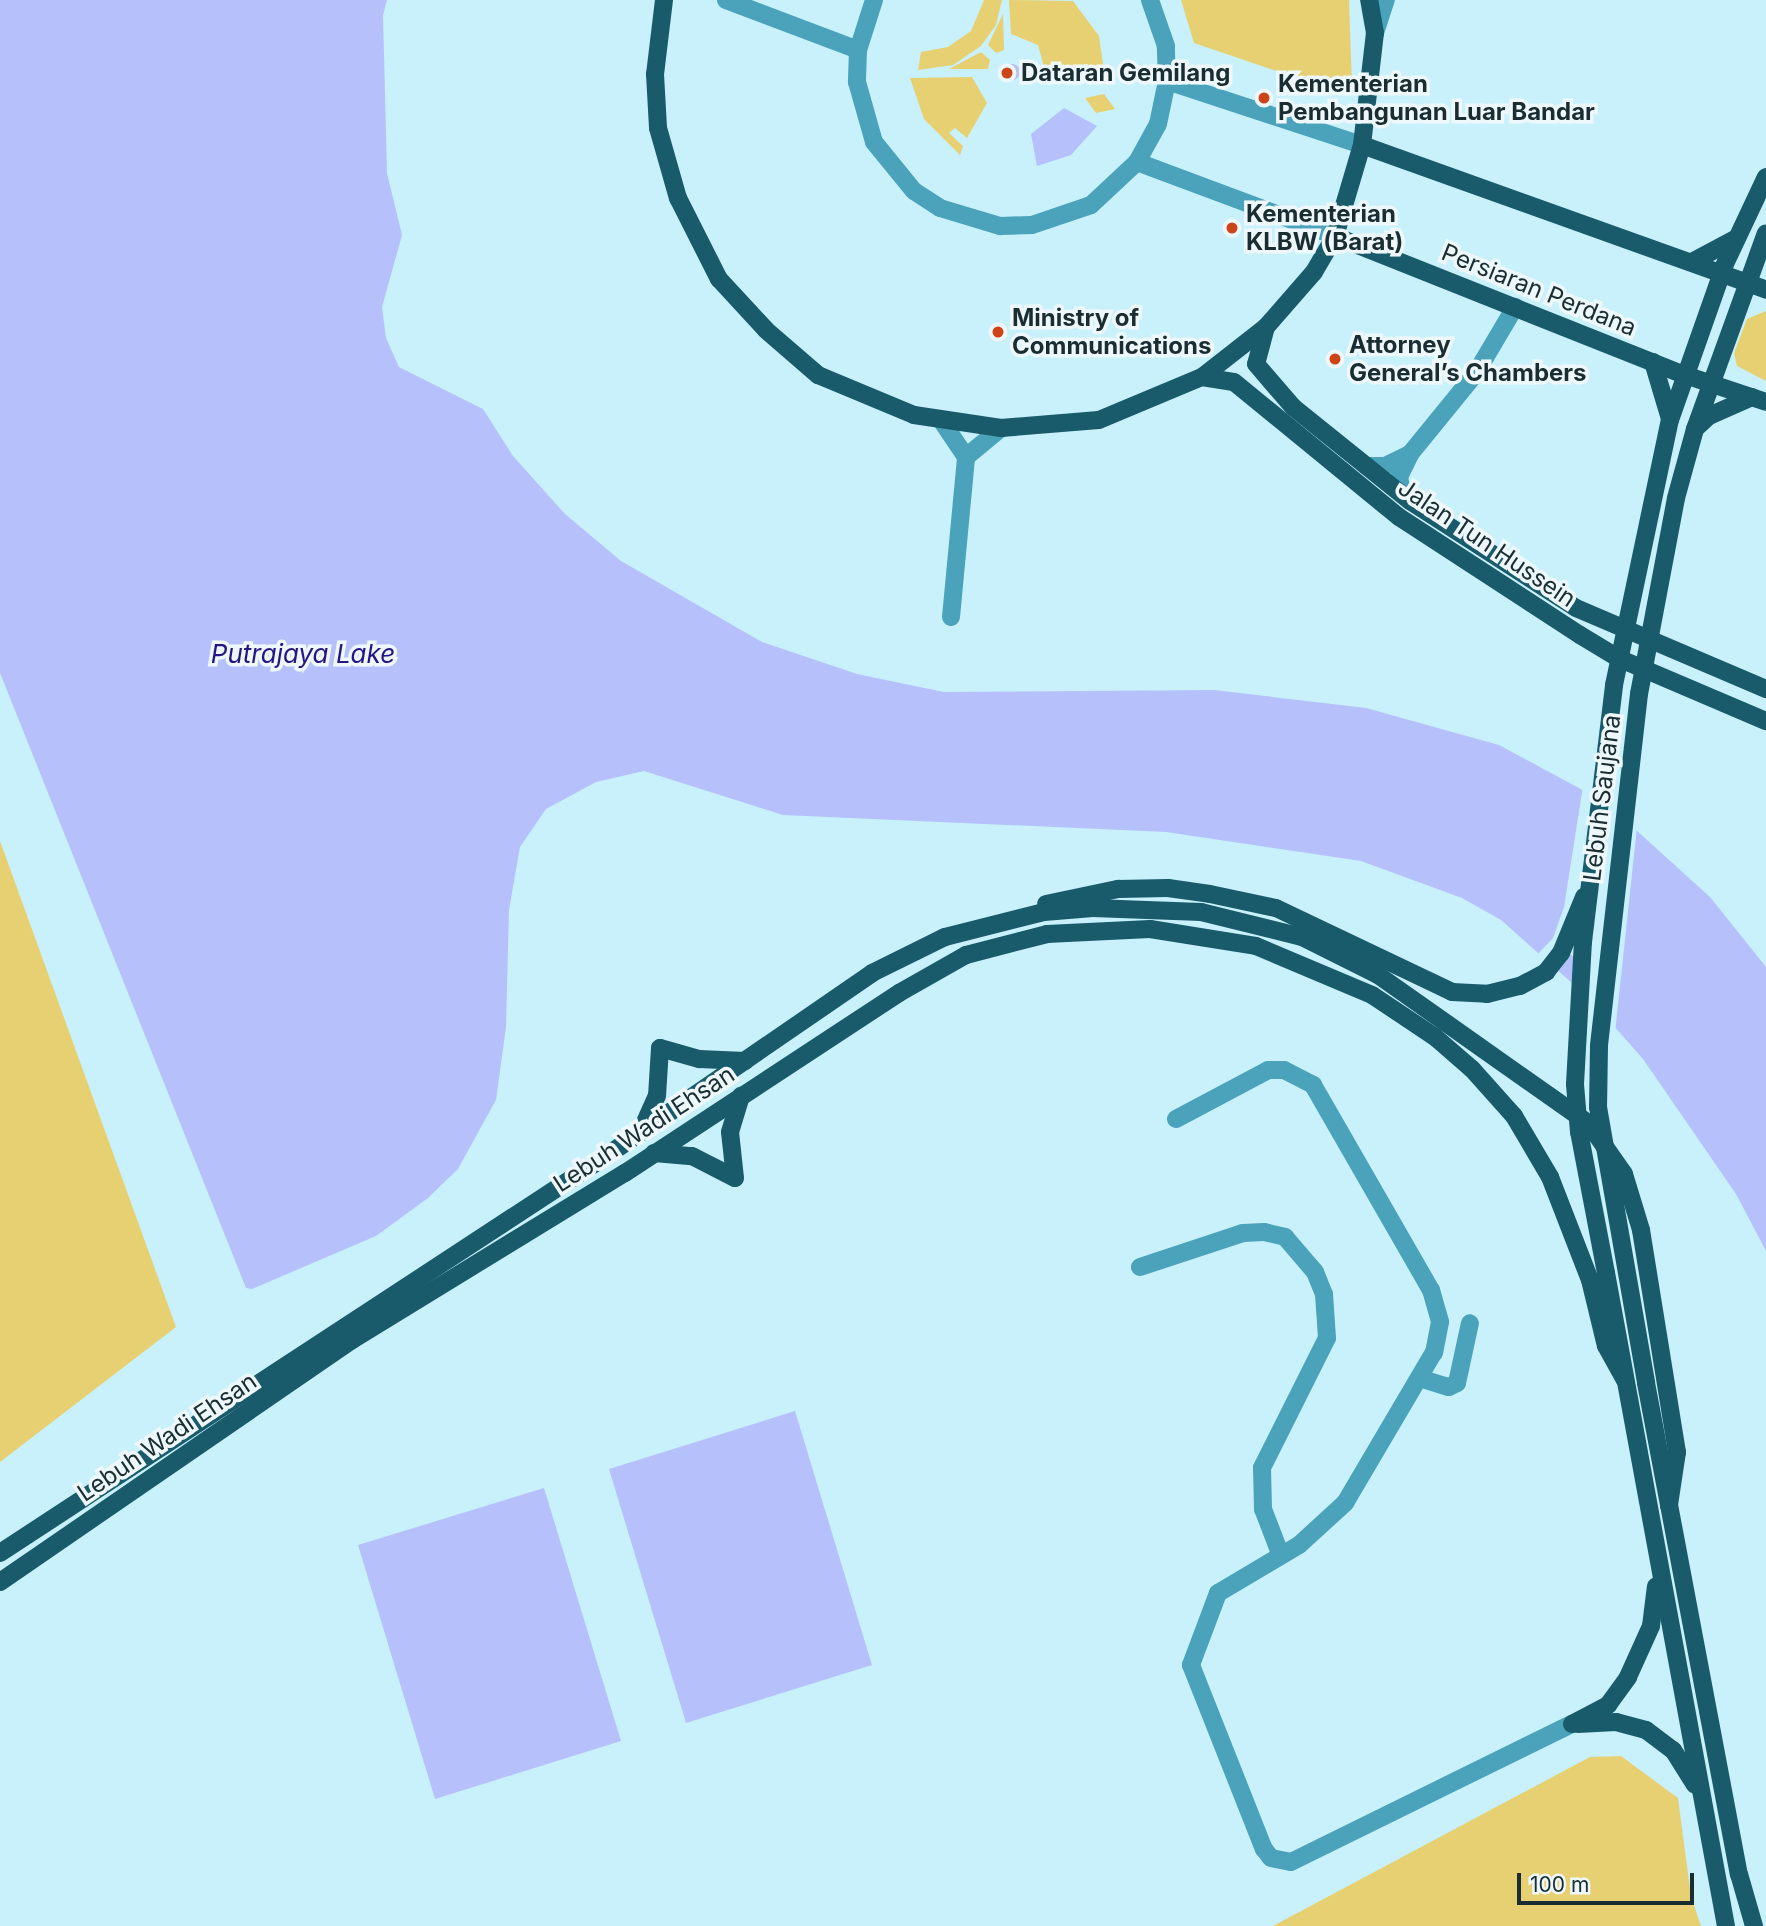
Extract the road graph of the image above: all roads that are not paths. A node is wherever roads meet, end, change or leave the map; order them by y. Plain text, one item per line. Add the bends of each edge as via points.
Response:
1 (654, 0) edge
2 (664, 0) edge
3 (726, 0) edge
4 (874, 0) edge
5 (1150, 0) edge
6 (1369, 0) edge
7 (1386, 0) edge
8 (660, 21) junction
9 (1375, 33) junction
10 (858, 50) junction
11 (1167, 80) junction
12 (1362, 145) junction
13 (1137, 162) junction
14 (1766, 177) edge
15 (1766, 233) edge
16 (1335, 236) junction
17 (1737, 238) junction
18 (1692, 262) junction
19 (1722, 273) junction
20 (1745, 282) junction
21 (1766, 290) edge
22 (1515, 307) junction
23 (1266, 327) junction
24 (1653, 362) junction
25 (1685, 375) junction
26 (1202, 377) junction
27 (1708, 383) junction
28 (1759, 400) edge
29 (1670, 420) junction
30 (941, 421) junction
31 (1001, 428) junction
32 (1695, 429) junction
33 (1410, 454) junction
34 (966, 457) junction
35 (1366, 466) junction
36 (1403, 495) junction
37 (951, 617) dead end
38 (1622, 631) junction
39 (1646, 641) junction
40 (1618, 658) junction
41 (1642, 667) junction
42 (1766, 689) edge
43 (1766, 721) edge
44 (1591, 877) junction
45 (1030, 916) junction
46 (745, 1060) junction
47 (741, 1096) junction
48 (1176, 1119) dead end
49 (641, 1132) junction
50 (654, 1153) junction
51 (1140, 1267) dead end
52 (1598, 1276) junction
53 (1470, 1322) dead end
54 (1419, 1378) junction
55 (1669, 1505) junction
56 (0, 1553) edge
57 (1281, 1556) junction
58 (1658, 1567) junction
59 (0, 1581) edge
60 (1572, 1724) junction
61 (1700, 1793) junction
62 (1754, 1925) edge
63 (1726, 1926) edge

1 - 8 main road
2 - 8 main road
3 - 10 street
4 - 10 street
5 - 11 street via 1166,46
6 - 9 main road
7 - 9 street
8 - 30 main road via 655,74 659,128 678,198 719,279 766,330 818,375 879,403
9 - 12 main road
10 - 13 street via 861,103 874,142 914,191 960,216 1000,226 1062,218 1091,205
11 - 12 street
11 - 13 street via 1158,124
12 - 16 main road
12 - 18 main road
13 - 16 street, Persiaran Perdana
14 - 17 main road, Lebuh Saujana
15 - 20 main road, Lebuh Saujana
16 - 22 main road, Persiaran Perdana
16 - 23 main road via 1314,272
17 - 18 main road
17 - 19 main road, Lebuh Saujana
18 - 19 main road
19 - 20 main road
19 - 25 main road, Lebuh Saujana
20 - 21 main road
20 - 27 main road, Lebuh Saujana
22 - 24 main road, Persiaran Perdana
22 - 33 street via 1476,373
23 - 26 main road
23 - 35 main road, Jalan Tun Hussein via 1256,364 1293,407
24 - 25 main road, Persiaran Perdana
24 - 29 main road
25 - 27 main road, Persiaran Perdana
25 - 29 main road, Lebuh Saujana
26 - 31 main road via 1099,420
26 - 40 main road, Jalan Tun Hussein via 1234,382 1399,517
27 - 28 main road, Persiaran Perdana
27 - 32 main road, Lebuh Saujana
28 - 32 main road via 1716,412
29 - 38 main road, Lebuh Saujana
30 - 31 main road
30 - 34 street
31 - 34 street
32 - 39 main road, Lebuh Saujana
33 - 35 street via 1393,463
33 - 36 street via 1399,477
34 - 37 street
35 - 36 main road, Jalan Tun Hussein
36 - 38 main road, Jalan Tun Hussein via 1576,608
38 - 39 main road, Jalan Tun Hussein
38 - 40 main road, Lebuh Saujana
39 - 41 main road, Lebuh Saujana
39 - 42 main road, Jalan Tun Hussein
40 - 41 main road, Jalan Tun Hussein
40 - 44 main road, Lebuh Saujana, bridge
41 - 43 main road, Jalan Tun Hussein
41 - 55 main road, Lebuh Saujana, bridge via 1599,1046 1598,1107
44 - 45 main road, bridge via 1561,953 1546,972 1520,986 1486,994 1452,992 1276,908 1194,891 1118,889 1042,905
44 - 52 main road, Lebuh Saujana, bridge via 1577,1013 1576,1084
45 - 46 main road, Lebuh Wadi Ehsan via 945,937 872,973
45 - 55 main road via 1093,908 1201,912 1302,937 1378,975 1588,1124 1624,1174 1637,1211 1675,1431 1675,1479
46 - 49 main road, Lebuh Wadi Ehsan
46 - 49 main road via 699,1059 660,1048 657,1096
47 - 50 main road, Lebuh Wadi Ehsan
47 - 50 main road via 730,1132 735,1178 692,1156
47 - 52 main road, Lebuh Wadi Ehsan via 966,955 1047,934 1150,929 1256,946 1372,995 1444,1045 1514,1116 1550,1177
48 - 54 street via 1268,1070 1284,1070 1312,1085 1437,1306 1438,1338
49 - 56 main road, Lebuh Wadi Ehsan
50 - 59 main road, Lebuh Wadi Ehsan via 352,1340
51 - 57 street via 1243,1233 1264,1232 1284,1237 1315,1272 1324,1294 1327,1338 1262,1468 1263,1509
52 - 58 main road via 1624,1379
53 - 54 street via 1457,1383 1449,1387
54 - 57 street via 1346,1503 1324,1526
55 - 62 main road, Lebuh Saujana via 1739,1874
57 - 60 street via 1219,1592 1191,1665 1271,1858 1291,1862 1300,1858
58 - 60 main road via 1651,1626 1628,1678 1608,1705
58 - 61 main road
60 - 61 main road via 1616,1722 1646,1730 1673,1750
61 - 63 main road

